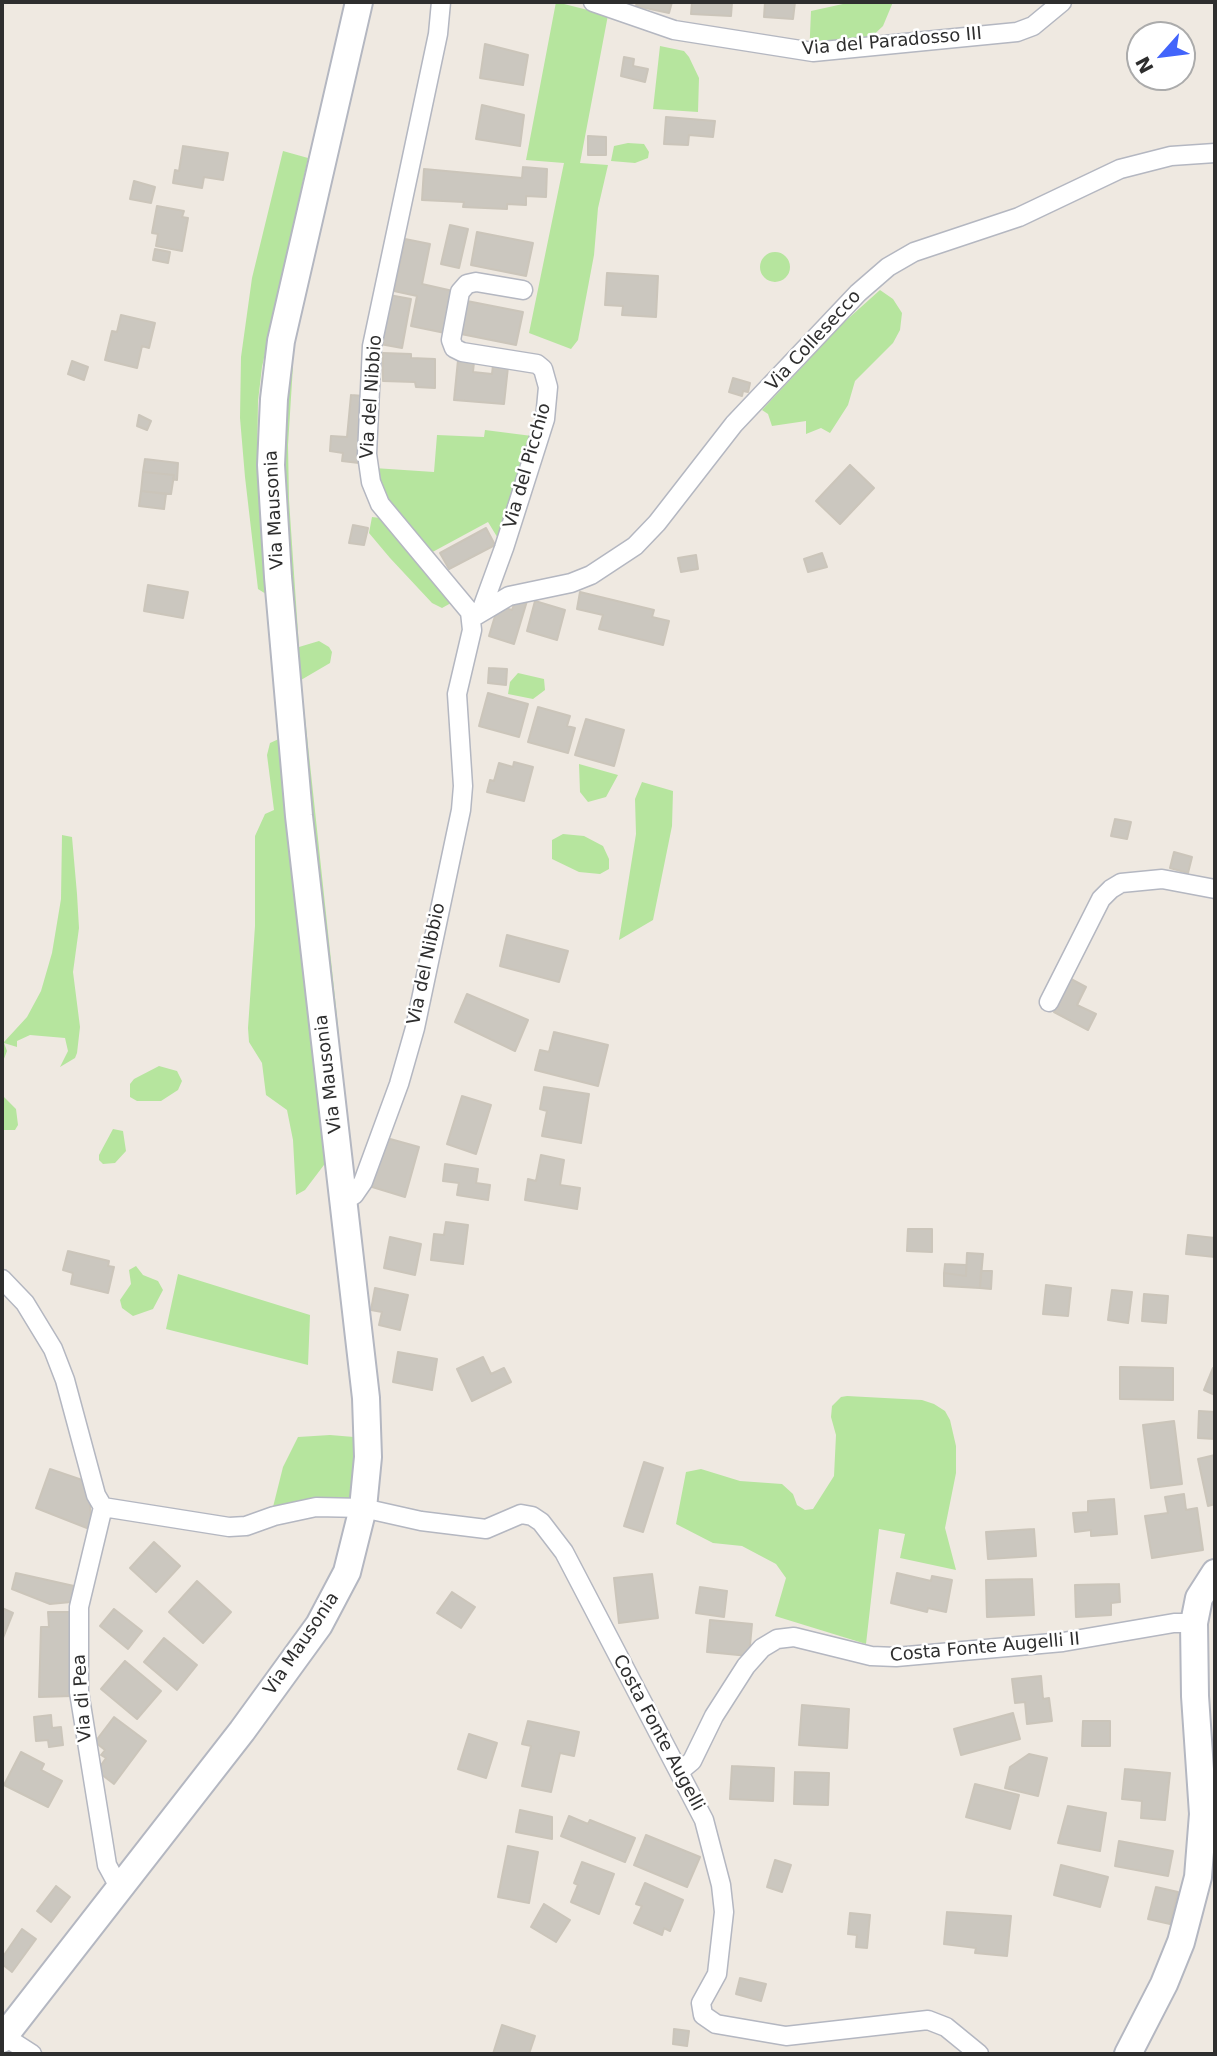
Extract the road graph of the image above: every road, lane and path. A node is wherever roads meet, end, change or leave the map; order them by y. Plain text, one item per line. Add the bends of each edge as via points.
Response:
1 (359, 2) edge
2 (441, 2) edge
3 (593, 2) edge
4 (1062, 2) edge
5 (1215, 153) edge
6 (523, 290) dead end
7 (476, 614) junction
8 (1215, 889) edge
9 (1049, 1002) dead end
10 (343, 1199) junction
11 (2, 1279) edge
12 (103, 1507) junction
13 (363, 1508) junction
14 (1214, 1576) edge
15 (1194, 1622) junction
16 (680, 1771) junction
17 (119, 1887) junction
18 (3, 2037) edge
19 (32, 2054) edge
20 (979, 2054) edge
21 (1128, 2054) edge

1 - 10 main road, Via Mausonia via 281,341 271,454 299,816
2 - 7 street, Via del Nibbio via 372,346 368,469 380,504
3 - 4 street, Via del Paradosso III via 674,30 813,52 1017,32 1033,26
5 - 7 street, Via Collesecco via 1171,156 1121,169 1020,217 914,252 888,267 734,424 635,546 579,580 518,592
6 - 7 street, Via del Picchio via 467,284 460,292 451,340 462,352 537,364 548,387 545,419 504,548
7 - 10 street, Via del Nibbio via 457,694 461,810 415,1028 363,1182 354,1195
8 - 9 street via 1162,879 1121,883 1111,889 1101,899
10 - 13 main road, Via Mausonia via 366,1398 368,1457
11 - 12 street via 25,1303 53,1349
12 - 13 street, Costa Fonte Augelli via 229,1527 296,1510
12 - 17 street, Via di Pea via 79,1607 79,1692 107,1865
13 - 16 street, Costa Fonte Augelli via 486,1529 521,1514 541,1522 564,1552
13 - 17 main road, Via Mausonia via 347,1572 319,1625
14 - 15 main road via 1199,1598
15 - 16 street, Costa Fonte Augelli II via 1063,1642 896,1657 870,1656 804,1639 777,1640 762,1648 746,1666 692,1761
15 - 21 main road via 1203,1814 1198,1877 1181,1942
16 - 20 street, Costa Fonte Augelli via 704,1820 724,1912 716,1979 700,2006 706,2020 786,2036 928,2020 946,2027
17 - 18 main road, Via Mausonia
18 - 19 street

